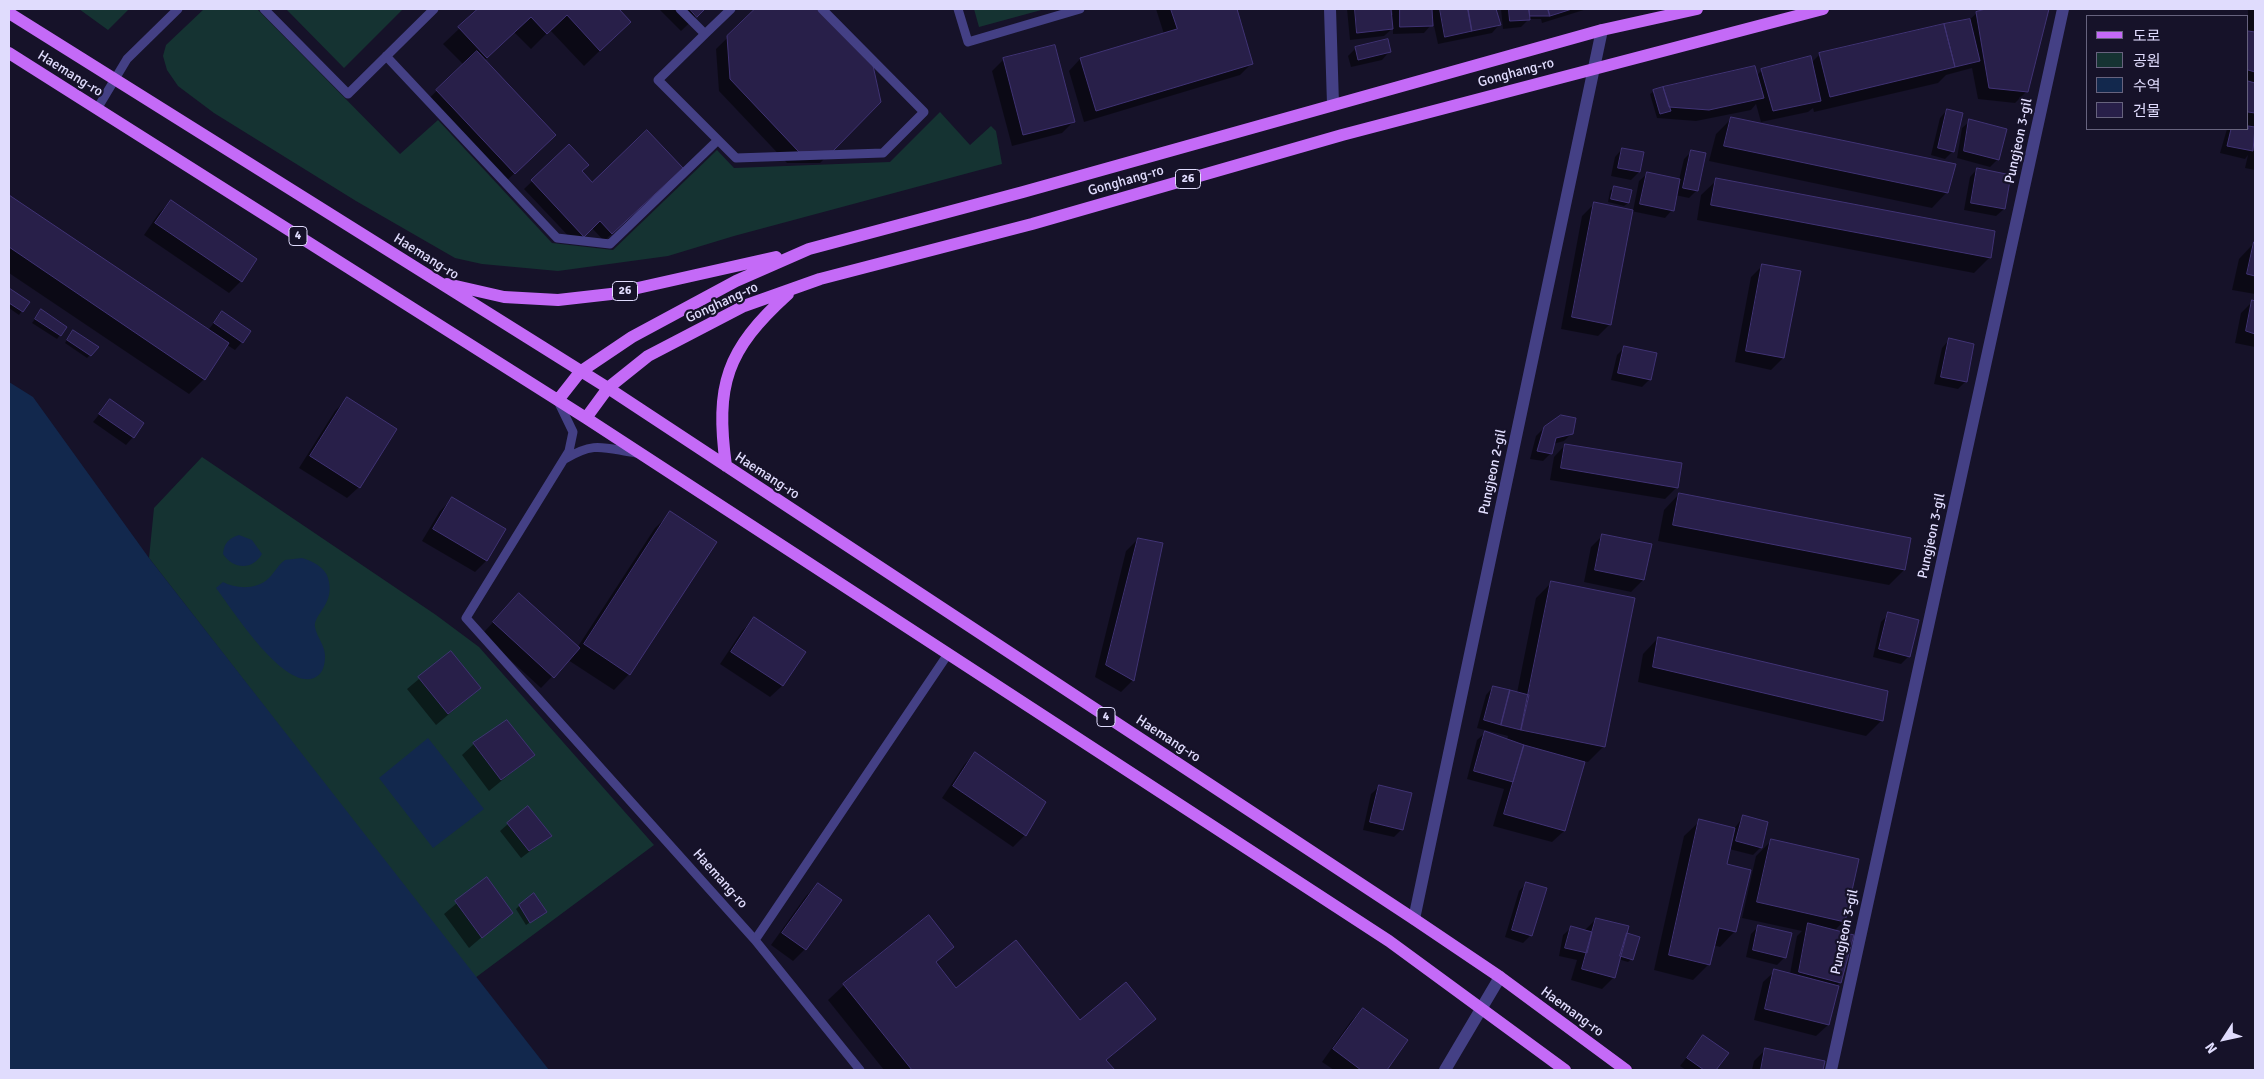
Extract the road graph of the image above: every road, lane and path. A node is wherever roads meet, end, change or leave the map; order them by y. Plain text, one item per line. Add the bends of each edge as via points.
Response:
1 (178, 9) edge
2 (264, 9) edge
3 (434, 9) edge
4 (680, 9) edge
5 (730, 9) edge
6 (822, 9) edge
7 (958, 9) edge
8 (1080, 9) edge
9 (1330, 9) edge
10 (1697, 9) edge
11 (1823, 9) edge
12 (2063, 9) edge
13 (9, 12) edge
14 (1667, 13) edge
15 (1602, 30) junction
16 (705, 34) junction
17 (9, 53) edge
18 (386, 56) junction
19 (1594, 68) junction
20 (114, 79) junction
21 (1333, 104) junction
22 (97, 109) junction
23 (718, 140) junction
24 (809, 248) junction
25 (438, 282) junction
26 (793, 289) junction
27 (580, 372) junction
28 (608, 388) junction
29 (558, 400) junction
30 (586, 418) junction
31 (640, 453) junction
32 (563, 461) junction
33 (726, 466) junction
34 (948, 654) junction
35 (1414, 919) junction
36 (756, 940) junction
37 (1500, 977) junction
38 (1482, 1008) junction
39 (860, 1070) edge
40 (1446, 1070) edge
41 (1565, 1070) edge
42 (1626, 1070) edge
43 (1831, 1070) edge

1 - 20 lane via 127,60
2 - 18 lane via 348,94
3 - 18 lane
4 - 16 lane
5 - 16 lane
6 - 23 lane via 924,112 884,153 736,158
7 - 8 lane via 968,42
9 - 21 street
10 - 14 main road, Gonghang-ro / 26
11 - 19 main road, Gonghang-ro / 26
12 - 43 street, Pungjeon 3-gil
13 - 20 main road, Haemang-ro / 4
14 - 15 main road, Gonghang-ro / 26
15 - 19 street, Pungjeon 2-gil
15 - 21 main road, Gonghang-ro / 26
16 - 23 lane via 658,80
17 - 22 main road, Haemang-ro / 4
18 - 23 lane via 557,238 610,244
19 - 26 main road, Gonghang-ro / 26
19 - 35 street, Pungjeon 2-gil
20 - 22 lane
20 - 25 main road, Haemang-ro / 4
21 - 24 main road, Gonghang-ro / 26 via 1023,192
22 - 29 main road, Haemang-ro / 4
24 - 25 main road, 26 via 610,294 558,300 504,297
24 - 27 main road, Gonghang-ro via 736,281 649,327
25 - 27 main road, Haemang-ro / 4
26 - 28 main road, Gonghang-ro / 26 via 744,306 648,356
26 - 33 main road via 760,319 742,342 731,367 722,393 720,426
27 - 28 main road, Haemang-ro / 4
27 - 29 main road, Gonghang-ro
28 - 30 main road, Gonghang-ro / 26
28 - 33 main road, Haemang-ro / 4
29 - 30 main road, Haemang-ro / 4
29 - 32 lane via 573,432
30 - 31 main road, Haemang-ro / 4
31 - 32 lane via 602,446 583,449
31 - 34 main road, Haemang-ro / 4
32 - 36 lane, Haemang-ro via 466,618
33 - 35 main road, Haemang-ro / 4
34 - 36 lane
34 - 38 main road, Haemang-ro / 4 via 1389,941
35 - 37 main road, Haemang-ro / 4
36 - 39 lane, Haemang-ro
37 - 38 street
37 - 42 main road, Haemang-ro / 4
38 - 40 street
38 - 41 main road, Haemang-ro / 4

